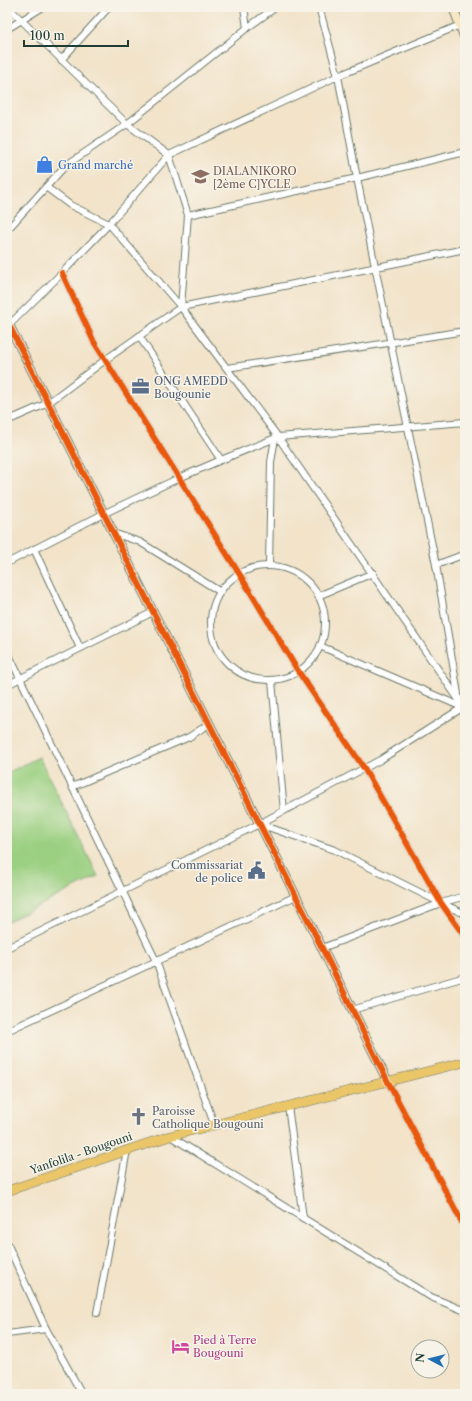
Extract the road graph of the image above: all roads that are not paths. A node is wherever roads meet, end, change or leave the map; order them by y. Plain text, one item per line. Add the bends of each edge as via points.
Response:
1 (8, 7) edge
2 (43, 7) edge
3 (109, 7) edge
4 (244, 7) edge
5 (276, 7) edge
6 (319, 7) edge
7 (453, 7) edge
8 (21, 21) junction
9 (462, 24) edge
10 (248, 28) junction
11 (7, 29) edge
12 (465, 39) edge
13 (61, 60) junction
14 (338, 76) junction
15 (127, 124) junction
16 (465, 152) edge
17 (169, 155) junction
18 (357, 178) junction
19 (46, 187) junction
20 (188, 215) junction
21 (109, 224) junction
22 (7, 230) edge
23 (465, 248) edge
24 (375, 267) junction
25 (62, 274) junction
26 (181, 307) junction
27 (8, 324) edge
28 (465, 331) edge
29 (139, 336) junction
30 (391, 343) junction
31 (105, 360) junction
32 (227, 368) junction
33 (48, 403) junction
34 (7, 421) edge
35 (465, 422) edge
36 (408, 426) junction
37 (277, 438) junction
38 (221, 460) junction
39 (179, 478) junction
40 (103, 514) junction
41 (113, 533) junction
42 (34, 549) junction
43 (465, 554) edge
44 (7, 562) edge
45 (436, 565) junction
46 (269, 566) junction
47 (372, 573) junction
48 (240, 575) junction
49 (219, 591) junction
50 (318, 596) junction
51 (153, 612) junction
52 (320, 646) junction
53 (80, 648) junction
54 (7, 651) edge
55 (298, 671) junction
56 (20, 678) junction
57 (272, 681) junction
58 (7, 685) edge
59 (459, 700) junction
60 (464, 708) edge
61 (210, 724) junction
62 (364, 768) junction
63 (72, 787) junction
64 (284, 811) junction
65 (259, 824) junction
66 (122, 892) junction
67 (296, 896) junction
68 (465, 896) edge
69 (441, 903) junction
70 (465, 914) edge
71 (465, 937) edge
72 (7, 948) edge
73 (322, 948) junction
74 (156, 961) junction
75 (465, 977) edge
76 (352, 1010) junction
77 (7, 1031) edge
78 (465, 1062) edge
79 (388, 1082) junction
80 (288, 1106) junction
81 (214, 1124) junction
82 (170, 1136) junction
83 (127, 1150) junction
84 (7, 1190) edge
85 (303, 1218) junction
86 (465, 1228) edge
87 (7, 1243) edge
88 (465, 1311) edge
89 (97, 1313) dead end
90 (46, 1329) junction
91 (7, 1334) edge
92 (82, 1394) edge

1 - 8 street
2 - 8 street
3 - 13 street
4 - 10 street
5 - 10 street
6 - 14 street
7 - 9 street
8 - 11 street
8 - 13 street
9 - 12 street
9 - 14 street
10 - 15 street
13 - 15 street
14 - 17 street
14 - 18 street
15 - 17 street
15 - 19 street via 65,166
16 - 18 street
17 - 20 street
17 - 21 street
18 - 20 street
18 - 24 street
19 - 21 street via 70,205
19 - 22 street
20 - 26 street
21 - 25 street
21 - 26 street
23 - 24 street
24 - 26 street
24 - 30 street
25 - 27 street
25 - 31 street
26 - 29 street
26 - 32 street
27 - 33 street
28 - 30 street
29 - 31 street
29 - 38 street
30 - 32 street
30 - 36 street
31 - 33 street
31 - 39 street
32 - 37 street
33 - 34 street
33 - 40 street
35 - 36 street
36 - 37 street
36 - 45 street
37 - 38 street
37 - 46 street via 271,462
37 - 47 street
38 - 39 street
39 - 40 street
39 - 48 street
40 - 41 street
40 - 42 street
41 - 49 street via 140,542
41 - 51 street
42 - 44 street
42 - 53 street
43 - 45 street
45 - 59 street
46 - 48 street via 255,567
46 - 50 street via 293,571 311,585
47 - 50 street
47 - 59 street
48 - 49 street via 234,577
48 - 55 street
49 - 57 street via 211,626 218,652 236,671 253,679
50 - 52 street via 324,612 325,632
51 - 53 street
51 - 61 street
52 - 55 street via 310,663
52 - 60 street
53 - 56 street
54 - 56 street
55 - 57 street via 289,677
55 - 62 street
56 - 58 street
56 - 63 street
57 - 64 street
59 - 60 street
60 - 62 street
61 - 63 street via 189,737
61 - 65 street
62 - 64 street
62 - 69 street
63 - 66 street
64 - 65 street
65 - 66 street
65 - 67 street
65 - 69 street via 335,850
66 - 72 street
66 - 74 street
67 - 73 street
67 - 74 street
68 - 69 street
69 - 70 street
69 - 71 street
69 - 73 street
73 - 76 street
74 - 77 street
74 - 81 street
75 - 76 street
76 - 79 street
78 - 79 main road, Yanfolila - Bougouni
79 - 80 main road, Yanfolila - Bougouni
79 - 86 street
80 - 81 main road, Yanfolila - Bougouni
80 - 85 street
81 - 82 main road, Yanfolila - Bougouni
82 - 83 main road, Yanfolila - Bougouni
82 - 85 street
83 - 84 main road, Yanfolila - Bougouni
83 - 89 street
85 - 88 street via 430,1297
87 - 90 street
90 - 91 street
90 - 92 street

